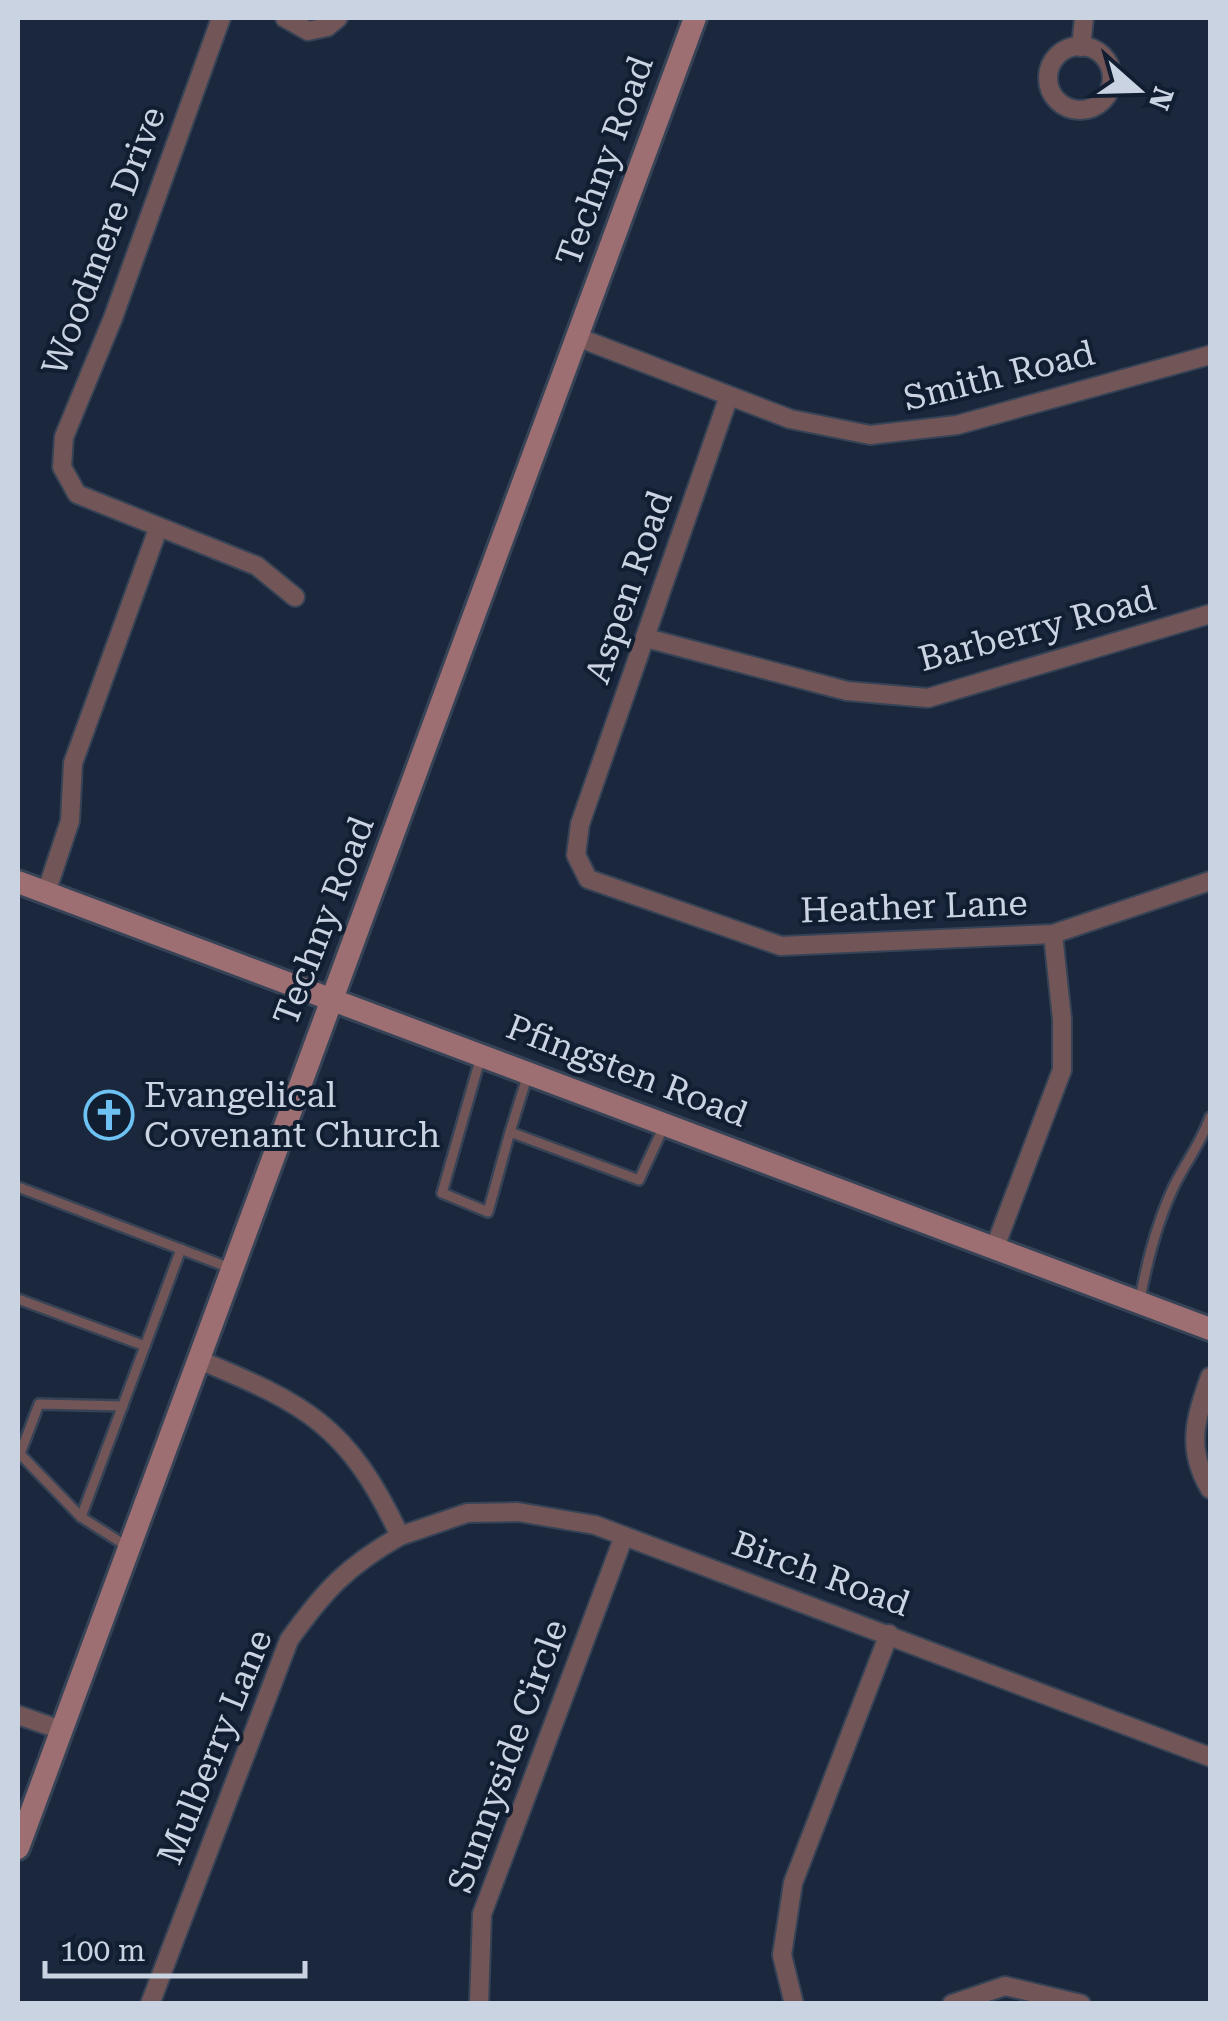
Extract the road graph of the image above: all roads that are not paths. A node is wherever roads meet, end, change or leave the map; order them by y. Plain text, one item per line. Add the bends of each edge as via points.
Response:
1 (221, 18) edge
2 (286, 18) edge
3 (338, 18) edge
4 (695, 18) edge
5 (1084, 18) edge
6 (1082, 46) dead end
7 (577, 338) junction
8 (1210, 355) edge
9 (730, 396) junction
10 (158, 529) junction
11 (294, 597) dead end
12 (1210, 614) edge
13 (646, 638) junction
14 (589, 799) joint
15 (1210, 880) edge
16 (18, 882) edge
17 (46, 893) junction
18 (1053, 934) junction
19 (333, 997) junction
20 (482, 1053) junction
21 (529, 1071) junction
22 (1210, 1117) edge
23 (666, 1122) junction
24 (510, 1132) junction
25 (1206, 1148) edge
26 (18, 1187) edge
27 (995, 1247) junction
28 (181, 1250) junction
29 (230, 1268) junction
30 (18, 1298) edge
31 (1139, 1302) junction
32 (1210, 1329) edge
33 (145, 1346) junction
34 (197, 1359) junction
35 (1210, 1377) edge
36 (122, 1406) junction
37 (1210, 1489) edge
38 (81, 1516) junction
39 (400, 1536) junction
40 (624, 1536) junction
41 (128, 1547) junction
42 (888, 1634) junction
43 (18, 1715) edge
44 (61, 1730) junction
45 (1210, 1757) edge
46 (18, 1848) edge
47 (150, 2004) edge
48 (479, 2004) edge
49 (794, 2004) edge
50 (952, 2004) edge
51 (1080, 2004) edge

1 - 10 street, Woodmere Drive via 64,437 62,467 77,494
2 - 3 street via 308,32
4 - 7 main road, Techny Road
5 - 6 street
7 - 9 street, Smith Road
7 - 19 main road, Techny Road
8 - 9 street, Smith Road via 908,434 870,435 790,419
9 - 13 street, Aspen Road
10 - 11 street, Woodmere Drive via 256,566
10 - 17 street via 73,764 70,821
12 - 13 street, Barberry Road via 928,698 847,691
13 - 14 street, Aspen Road
14 - 18 street, Heather Lane via 575,842 588,880 780,946
15 - 18 street, Heather Lane
16 - 17 main road, Pfingsten Road
17 - 19 main road, Pfingsten Road
18 - 27 street via 1062,1070
19 - 20 main road, Pfingsten Road
19 - 29 main road, Techny Road
20 - 21 main road, Pfingsten Road
20 - 24 lane via 442,1193 488,1212
21 - 23 main road, Pfingsten Road
21 - 24 lane
22 - 25 lane
23 - 24 lane via 639,1180
23 - 27 main road, Pfingsten Road
25 - 31 lane via 1175,1184
26 - 28 lane
27 - 31 main road, Pfingsten Road
28 - 29 lane
28 - 33 lane
29 - 34 main road, Techny Road
30 - 33 lane
31 - 32 main road, Pfingsten Road
33 - 36 lane
34 - 39 street via 278,1392 340,1437 374,1482
34 - 41 main road, Techny Road
35 - 37 street via 1199,1406 1194,1462
36 - 38 lane
36 - 38 lane via 38,1404 20,1454
38 - 41 lane
39 - 40 street, Birch Road via 467,1513 518,1512
39 - 47 street, Mulberry Lane via 326,1588 289,1640
40 - 42 street, Birch Road
40 - 48 street, Sunnyside Circle via 482,1914
41 - 44 main road, Techny Road
42 - 45 street, Birch Road
42 - 49 street via 792,1883 782,1955
43 - 44 street
44 - 46 main road, Techny Road
50 - 51 street via 1005,1986

